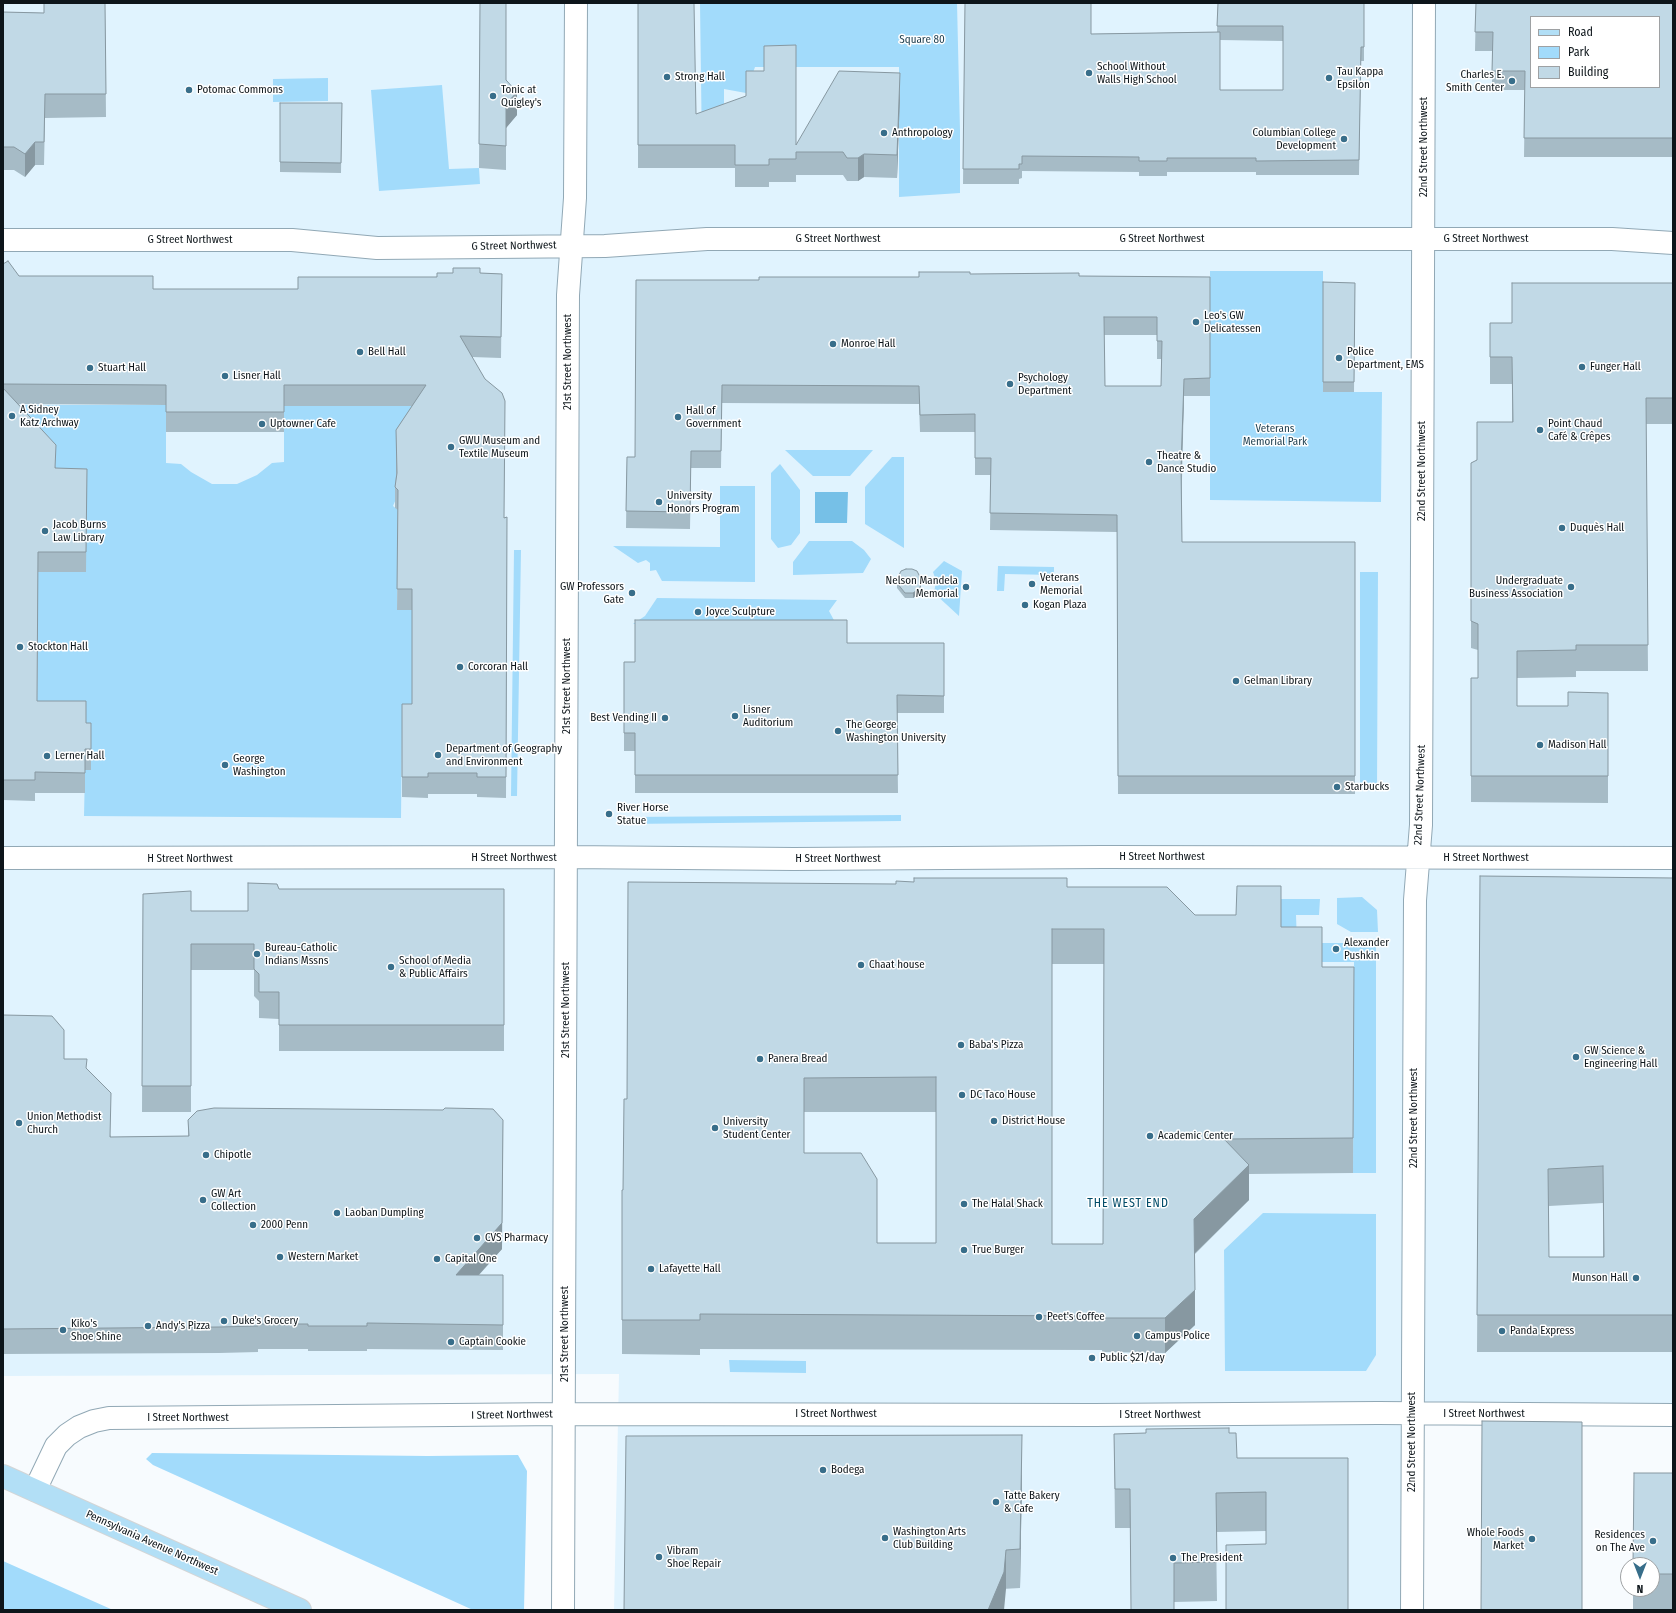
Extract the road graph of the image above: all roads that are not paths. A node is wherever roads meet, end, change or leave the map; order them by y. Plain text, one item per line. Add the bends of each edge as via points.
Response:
1 (576, 3) edge
2 (1424, 3) edge
3 (1424, 239) junction
4 (3, 240) edge
5 (1673, 243) edge
6 (571, 246) junction
7 (3, 858) edge
8 (566, 858) junction
9 (1418, 858) junction
10 (1673, 858) edge
11 (564, 1414) junction
12 (1413, 1414) junction
13 (1673, 1415) edge
14 (3, 1476) edge
15 (35, 1490) junction
16 (300, 1610) edge
17 (563, 1610) edge
18 (1412, 1610) edge

1 - 6 street, 21st Street Northwest via 575,198
2 - 3 street, 22nd Street Northwest
3 - 5 street, G Street Northwest via 1612,239
3 - 6 street, G Street Northwest via 707,239
3 - 9 street, 22nd Street Northwest via 1421,825
4 - 6 street, G Street Northwest via 292,240 377,248
6 - 8 street, 21st Street Northwest via 568,303
7 - 8 street, H Street Northwest
8 - 9 street, H Street Northwest
8 - 11 street, 21st Street Northwest
9 - 10 street, H Street Northwest
9 - 12 street, 22nd Street Northwest via 1414,908
11 - 12 street, I Street Northwest
11 - 15 street, I Street Northwest via 109,1418 79,1427 67,1435 56,1446
11 - 17 street, 21st Street Northwest
12 - 13 street, I Street Northwest
12 - 18 street, 22nd Street Northwest
14 - 15 main road, Pennsylvania Avenue Northwest
15 - 16 main road, Pennsylvania Avenue Northwest

